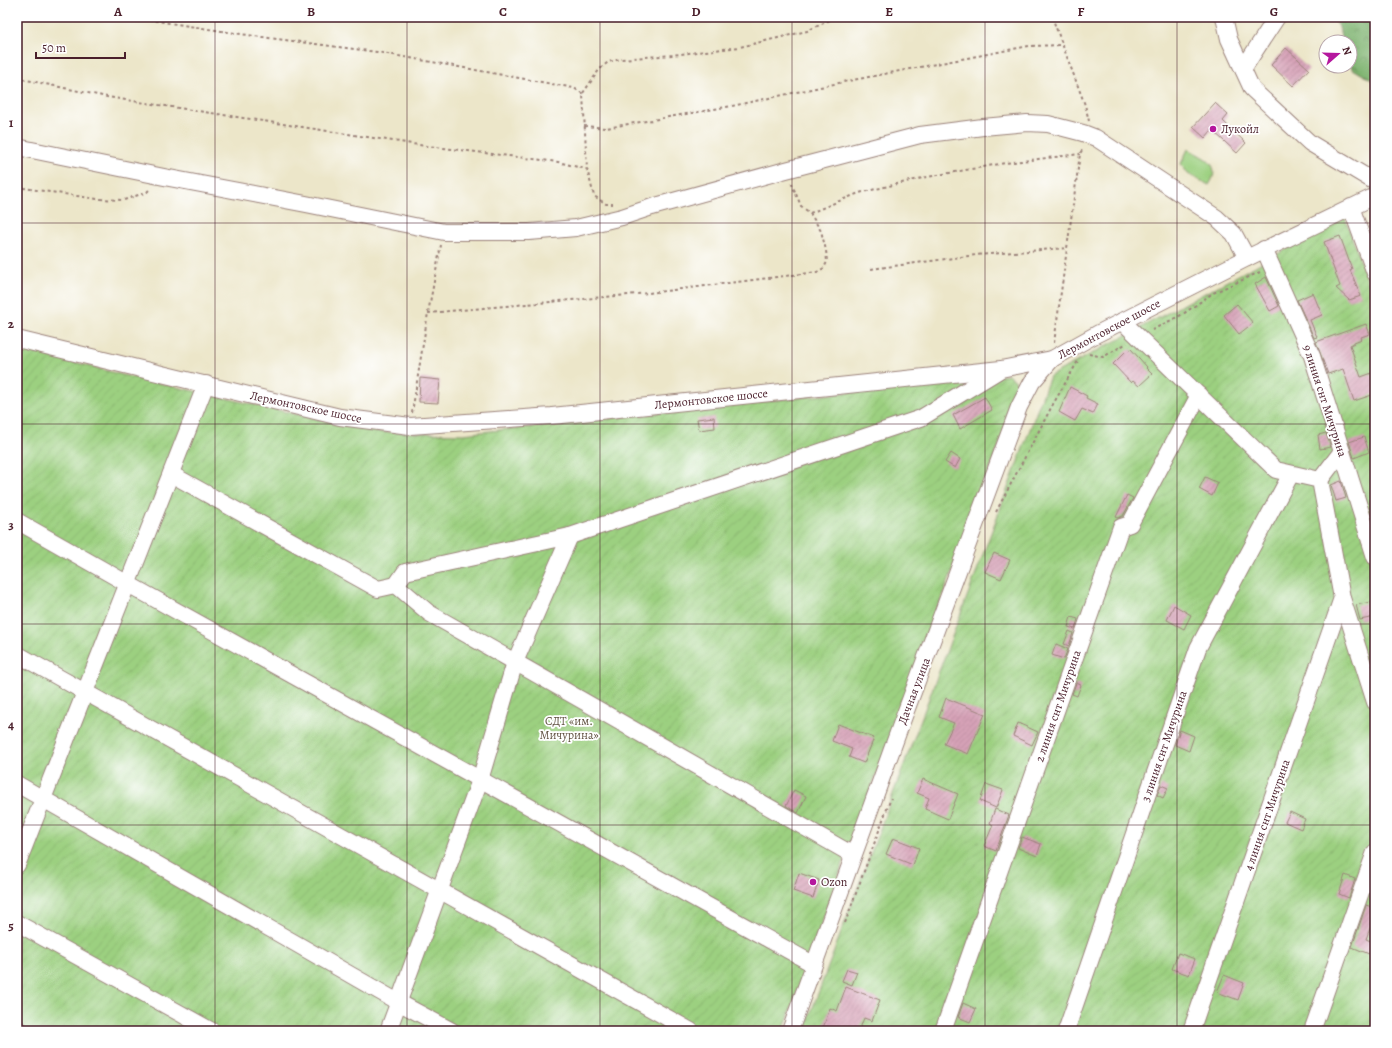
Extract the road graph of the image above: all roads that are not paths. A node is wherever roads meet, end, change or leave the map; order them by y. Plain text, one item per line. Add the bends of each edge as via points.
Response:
1 (1224, 17) edge
2 (1277, 17) edge
3 (1243, 69) junction
4 (17, 147) edge
5 (1375, 182) edge
6 (1375, 196) edge
7 (1351, 207) junction
8 (1264, 249) junction
9 (1247, 258) junction
10 (1375, 273) edge
11 (1122, 321) junction
12 (17, 338) edge
13 (1052, 359) junction
14 (1001, 369) junction
15 (206, 384) junction
16 (1198, 395) junction
17 (1342, 451) junction
18 (171, 474) junction
19 (1291, 474) junction
20 (1320, 480) junction
21 (17, 521) edge
22 (570, 536) junction
23 (1375, 557) edge
24 (128, 584) junction
25 (396, 585) junction
26 (1342, 598) junction
27 (17, 654) edge
28 (515, 662) junction
29 (86, 691) junction
30 (1375, 702) edge
31 (480, 780) junction
32 (17, 784) edge
33 (43, 799) junction
34 (1375, 852) edge
35 (853, 855) junction
36 (17, 865) edge
37 (439, 890) junction
38 (17, 923) edge
39 (813, 964) junction
40 (398, 1002) junction
41 (17, 1028) edge
42 (19, 1031) edge
43 (212, 1031) edge
44 (388, 1031) edge
45 (452, 1031) edge
46 (691, 1031) edge
47 (790, 1031) edge
48 (943, 1031) edge
49 (1066, 1031) edge
50 (1191, 1031) edge
51 (1312, 1031) edge

1 - 3 street via 1229,39
2 - 3 street
3 - 5 street via 1252,89 1310,143
4 - 9 street via 444,232 529,232 576,228 622,217 920,135 1027,123 1048,124 1096,138 1217,218 1234,234
6 - 7 street, Лермонтовское шоссе
7 - 8 street, Лермонтовское шоссе
7 - 10 street
8 - 9 street, Лермонтовское шоссе
8 - 17 street, 9 линия снт Мичурина via 1312,356
9 - 11 street, Лермонтовское шоссе
11 - 13 street, Лермонтовское шоссе
11 - 16 street
12 - 15 street, Лермонтовское шоссе
13 - 14 street, Лермонтовское шоссе
13 - 35 street, Дачная улица via 1032,382 1019,407
14 - 15 street, Лермонтовское шоссе via 552,416 410,426 340,417
14 - 22 street via 921,418
15 - 18 street
16 - 19 street via 1276,470
16 - 48 street, 2 линия снт Мичурина via 1130,524 1121,527
17 - 20 street
17 - 23 street, 9 линия снт Мичурина
18 - 24 street
18 - 25 street via 378,589
19 - 20 street
19 - 49 street, 3 линия снт Мичурина via 1198,648
20 - 26 street
21 - 24 street
22 - 25 street via 405,572
22 - 28 street
24 - 29 street
24 - 31 street
25 - 28 street via 429,613
26 - 30 street
26 - 50 street, 4 линия снт Мичурина
27 - 29 street
28 - 31 street
28 - 35 street
29 - 33 street
29 - 37 street
31 - 37 street
31 - 39 street
32 - 33 street
33 - 36 street
33 - 40 street
34 - 51 street
35 - 39 street, Дачная улица
37 - 40 street
37 - 46 street
38 - 43 street
39 - 47 street, Дачная улица
40 - 44 street
40 - 45 street
41 - 42 street

